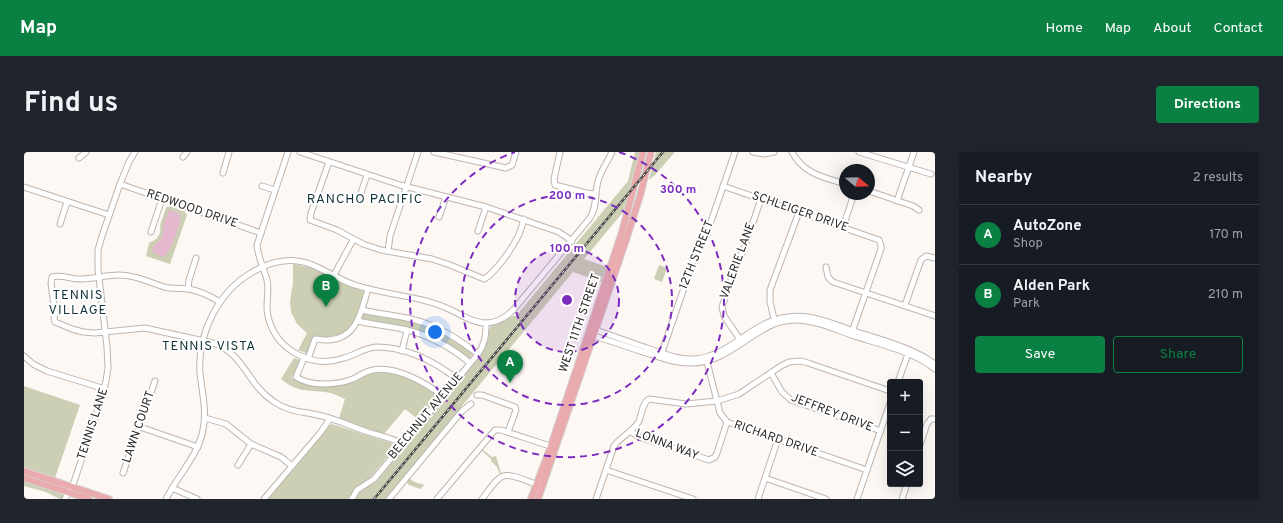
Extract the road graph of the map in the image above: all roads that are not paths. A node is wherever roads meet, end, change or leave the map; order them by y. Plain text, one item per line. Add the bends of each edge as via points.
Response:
1 (86, 152) edge
2 (135, 152) edge
3 (187, 152) edge
4 (230, 152) edge
5 (288, 152) edge
6 (300, 152) edge
7 (418, 152) edge
8 (434, 152) edge
9 (516, 152) edge
10 (560, 152) edge
11 (612, 152) edge
12 (643, 152) edge
13 (651, 152) edge
14 (734, 152) edge
15 (753, 152) edge
16 (774, 152) edge
17 (792, 152) edge
18 (859, 152) edge
19 (914, 152) edge
20 (459, 155) edge
21 (876, 155) edge
22 (183, 157) dead end
23 (79, 158) dead end
24 (329, 162) junction
25 (909, 168) junction
26 (222, 173) dead end
27 (931, 174) dead end
28 (367, 175) junction
29 (839, 182) edge
30 (122, 185) junction
31 (24, 186) edge
32 (262, 186) dead end
33 (724, 186) junction
34 (406, 187) junction
35 (275, 190) junction
36 (596, 194) junction
37 (875, 194) edge
38 (360, 196) dead end
39 (446, 197) junction
40 (761, 199) junction
41 (162, 200) junction
42 (852, 200) edge
43 (897, 201) junction
44 (68, 202) junction
45 (486, 207) junction
46 (919, 210) dead end
47 (799, 212) junction
48 (109, 215) junction
49 (439, 217) dead end
50 (524, 219) junction
51 (60, 224) dead end
52 (843, 227) junction
53 (478, 231) dead end
54 (151, 232) dead end
55 (261, 233) junction
56 (353, 240) junction
57 (572, 241) junction
58 (388, 251) junction
59 (196, 258) dead end
60 (935, 258) edge
61 (262, 266) junction
62 (826, 267) dead end
63 (334, 275) junction
64 (99, 276) junction
65 (188, 289) junction
66 (368, 290) junction
67 (866, 292) junction
68 (220, 302) junction
69 (905, 305) junction
70 (362, 310) junction
71 (935, 316) edge
72 (358, 321) junction
73 (775, 322) junction
74 (486, 323) junction
75 (407, 330) junction
76 (105, 332) junction
77 (593, 332) junction
78 (852, 333) junction
79 (203, 340) junction
80 (741, 342) junction
81 (402, 351) junction
82 (908, 352) junction
83 (478, 354) junction
84 (661, 355) junction
85 (24, 356) edge
86 (306, 358) junction
87 (707, 359) junction
88 (470, 363) junction
89 (935, 364) edge
90 (935, 369) edge
91 (771, 373) junction
92 (457, 379) junction
93 (899, 379) edge
94 (155, 381) dead end
95 (105, 389) junction
96 (887, 390) edge
97 (477, 395) dead end
98 (443, 396) junction
99 (717, 401) junction
100 (472, 404) dead end
101 (887, 413) edge
102 (205, 418) junction
103 (330, 419) junction
104 (935, 419) edge
105 (727, 422) junction
106 (140, 427) junction
107 (630, 431) junction
108 (881, 431) junction
109 (508, 432) junction
110 (923, 436) edge
111 (778, 439) junction
112 (251, 444) junction
113 (403, 444) junction
114 (198, 447) junction
115 (553, 447) junction
116 (238, 465) dead end
117 (292, 466) junction
118 (606, 470) junction
119 (867, 470) junction
120 (24, 471) edge
121 (123, 473) dead end
122 (24, 478) edge
123 (765, 478) junction
124 (540, 486) junction
125 (906, 487) edge
126 (172, 488) junction
127 (70, 493) edge
128 (65, 499) edge
129 (89, 499) edge
130 (109, 499) edge
131 (166, 499) edge
132 (196, 499) edge
133 (264, 499) edge
134 (352, 499) edge
135 (390, 499) edge
136 (437, 499) edge
137 (482, 499) edge
138 (531, 499) edge
139 (538, 499) edge
140 (596, 499) edge
141 (693, 499) edge
142 (758, 499) edge
143 (826, 499) edge
144 (857, 499) edge
145 (902, 499) edge

1 - 23 street
2 - 30 street, TENNIS LANE
3 - 22 street
4 - 26 street
5 - 35 street
6 - 24 street
7 - 34 street
8 - 20 street
9 - 20 street via 512,165 506,168
10 - 36 street via 555,185
11 - 36 street via 598,178
12 - 77 main road, WEST 11TH STREET
13 - 77 main road, WEST 11TH STREET via 630,228
14 - 33 street, 12TH STREET
15 - 16 street
17 - 29 street via 799,164 805,168
18 - 21 street
19 - 25 street
21 - 25 street
24 - 28 street
24 - 56 street via 310,220 337,230
25 - 27 street
25 - 43 street
28 - 34 street
28 - 38 street
30 - 41 street, REDWOOD DRIVE
30 - 48 street, TENNIS LANE
31 - 44 street
32 - 35 street
33 - 40 street, SCHLEIGER DRIVE
33 - 84 street, 12TH STREET via 707,233 696,253
34 - 39 street
34 - 58 street via 390,236
35 - 55 street
36 - 57 street via 594,213
37 - 43 street
39 - 45 street
39 - 49 street
40 - 47 street, SCHLEIGER DRIVE
40 - 80 street, VALERIE LANE via 722,307 724,316
41 - 54 street
41 - 55 street, REDWOOD DRIVE
42 - 52 street
43 - 46 street
44 - 48 street
44 - 51 street
45 - 50 street
45 - 53 street
47 - 52 street, SCHLEIGER DRIVE
47 - 73 street via 770,290
48 - 64 street, TENNIS LANE via 98,250
50 - 57 street via 559,232
50 - 58 street via 512,248 494,271 484,279 432,259
52 - 67 street, SCHLEIGER DRIVE via 881,242 881,249
55 - 61 street via 257,245
56 - 58 street
56 - 63 street
57 - 74 street via 508,316
59 - 65 street
60 - 69 street via 926,256 921,260
61 - 63 street via 284,261 302,262
61 - 68 street via 244,277
61 - 86 street via 268,286 266,311 273,330 284,345
62 - 67 street via 826,274 830,280
63 - 66 street
64 - 65 street via 128,276 165,287
64 - 76 street, TENNIS LANE
64 - 76 street via 80,279 52,277 54,318 55,322 72,329
65 - 68 street
66 - 70 street
66 - 74 street via 426,301 473,321
67 - 69 street
67 - 78 street
68 - 79 street
69 - 71 street
70 - 72 street
70 - 83 street via 429,324 455,337
72 - 75 street
72 - 86 street via 339,337 328,340 315,339
73 - 78 street via 809,321
73 - 80 street via 757,328
74 - 83 street, BEECHNUT AVENUE via 486,336
75 - 81 street
75 - 88 street via 445,344
76 - 79 street via 145,328
76 - 95 street, TENNIS LANE via 108,368
77 - 84 street
77 - 115 main road, WEST 11TH STREET
78 - 82 street
79 - 102 street via 200,364
79 - 103 street via 218,344 234,355 259,390 276,403 296,412
80 - 87 street
81 - 86 street via 377,347 360,351 344,359 315,361
81 - 92 street via 432,362
82 - 89 street
82 - 90 street
82 - 93 street
83 - 88 street, BEECHNUT AVENUE
84 - 87 street via 683,363
85 - 95 street via 47,371
86 - 98 street via 296,377 303,380 324,384 338,383 373,370 383,370 417,379
87 - 99 street, RICHARD DRIVE
88 - 92 street, BEECHNUT AVENUE
91 - 96 street via 789,362 801,361
91 - 99 street via 739,394
91 - 108 street, JEFFREY DRIVE via 782,392 791,400
92 - 98 street, BEECHNUT AVENUE
94 - 106 street, LAWN COURT
95 - 127 street, TENNIS LANE
97 - 109 street via 514,407 516,410
98 - 113 street, BEECHNUT AVENUE
99 - 105 street, RICHARD DRIVE via 720,413
99 - 107 street via 686,404 653,398 646,402 638,422
100 - 135 street via 462,411
101 - 108 street
102 - 112 street via 226,424
102 - 114 street
103 - 113 street
103 - 117 street
104 - 110 street via 931,419 927,424
105 - 107 street, LONNA WAY via 717,453 709,460 642,438
105 - 111 street, RICHARD DRIVE
106 - 114 street
106 - 121 street, LAWN COURT
107 - 118 street via 614,446
108 - 119 street
109 - 115 street
109 - 136 street via 498,429 492,432
111 - 119 street, RICHARD DRIVE
111 - 123 street
112 - 116 street
112 - 117 street
113 - 134 street, BEECHNUT AVENUE via 374,479 357,490
114 - 126 street
115 - 124 main road, WEST 11TH STREET
117 - 133 street
118 - 140 street
118 - 141 street
119 - 144 street
120 - 127 main road
122 - 127 main road
123 - 142 street
123 - 143 street
124 - 137 street via 505,476 499,479
124 - 138 main road, WEST 11TH STREET
124 - 139 main road, WEST 11TH STREET
125 - 145 street
126 - 131 street
126 - 132 street
127 - 128 street, TENNIS LANE
127 - 129 main road
127 - 130 main road

